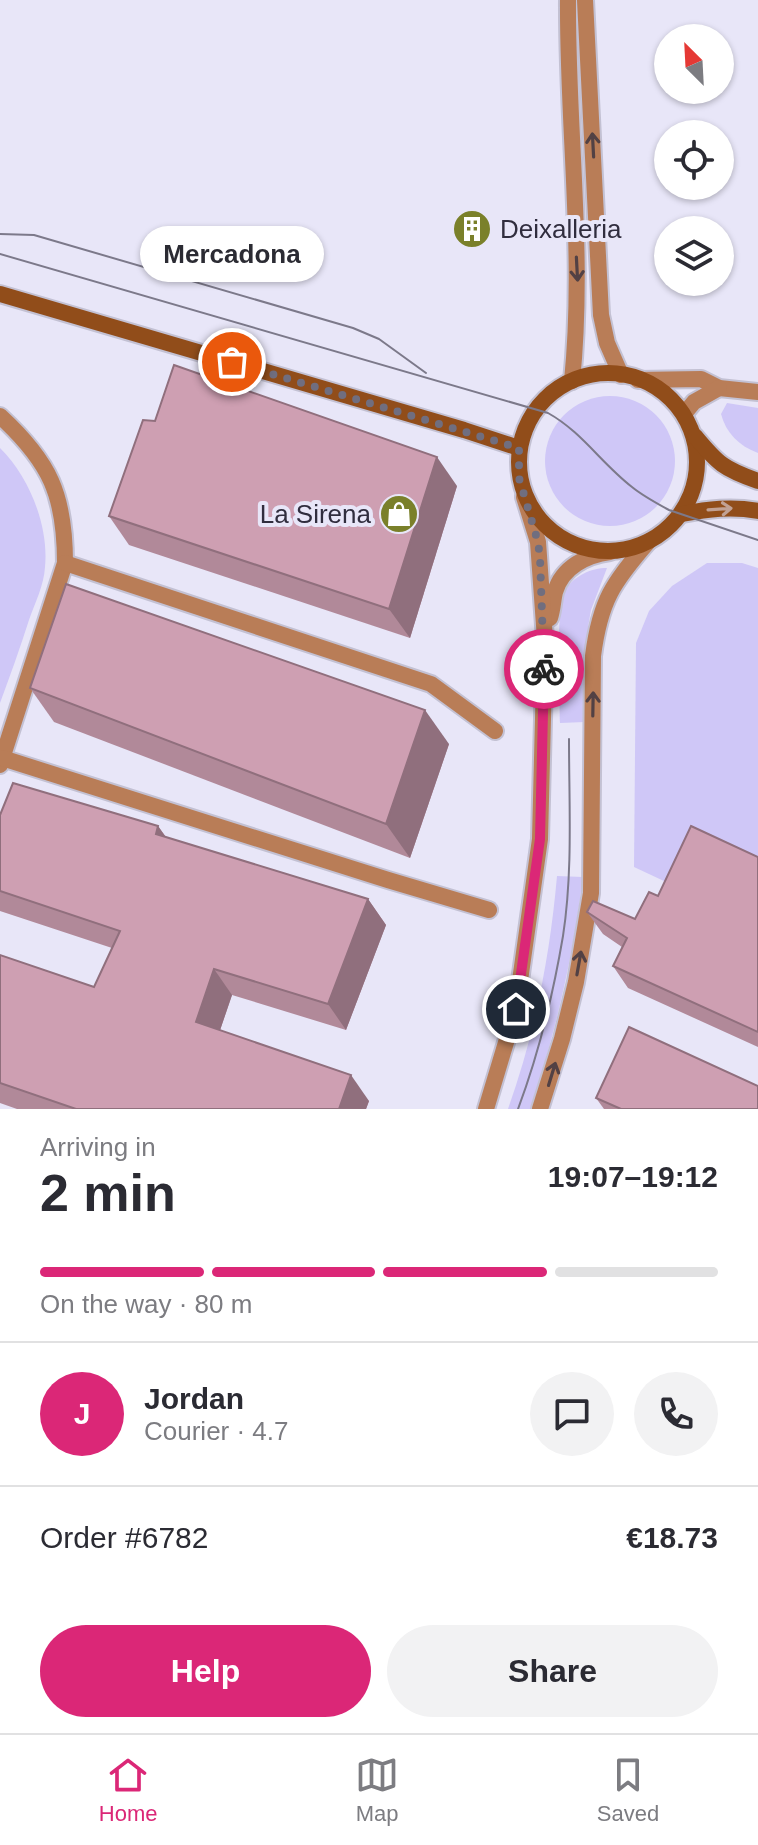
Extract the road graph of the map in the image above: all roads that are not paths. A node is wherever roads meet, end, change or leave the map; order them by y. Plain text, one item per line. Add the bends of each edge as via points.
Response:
1 (568, 0) edge
2 (585, 0) edge
3 (0, 294) edge
4 (621, 375) junction
5 (638, 380) junction
6 (572, 381) junction
7 (719, 388) junction
8 (758, 392) edge
9 (684, 414) junction
10 (0, 416) edge
11 (692, 431) junction
12 (519, 448) junction
13 (758, 481) edge
14 (524, 497) junction
15 (758, 511) edge
16 (682, 514) junction
17 (649, 541) junction
18 (610, 552) junction
19 (65, 563) junction
20 (545, 639) junction
21 (495, 731) dead end
22 (1, 762) edge
23 (489, 910) dead end
24 (486, 1109) edge
25 (540, 1109) edge

1 -> 6 street via 578,290
4 -> 2 street via 601,315
3 - 12 street
4 - 5 street
4 - 6 street via 601,373
5 - 7 street via 701,379
5 - 9 street via 657,389
6 - 12 street via 539,408
7 - 8 street
7 - 9 street
9 - 11 street
10 - 19 street via 47,469 56,490
11 - 13 street via 726,469
11 - 16 street via 697,472 694,493
12 - 14 street
14 - 18 street via 544,526 575,546
14 - 20 street via 538,542
16 -> 15 street via 712,508
16 - 17 street
17 - 18 street
25 -> 17 street via 576,982 591,893 597,623 608,594
18 - 20 street via 592,554 564,575
19 - 21 street via 431,684
19 - 22 street
20 - 24 street via 534,892 516,1009
22 - 23 street

